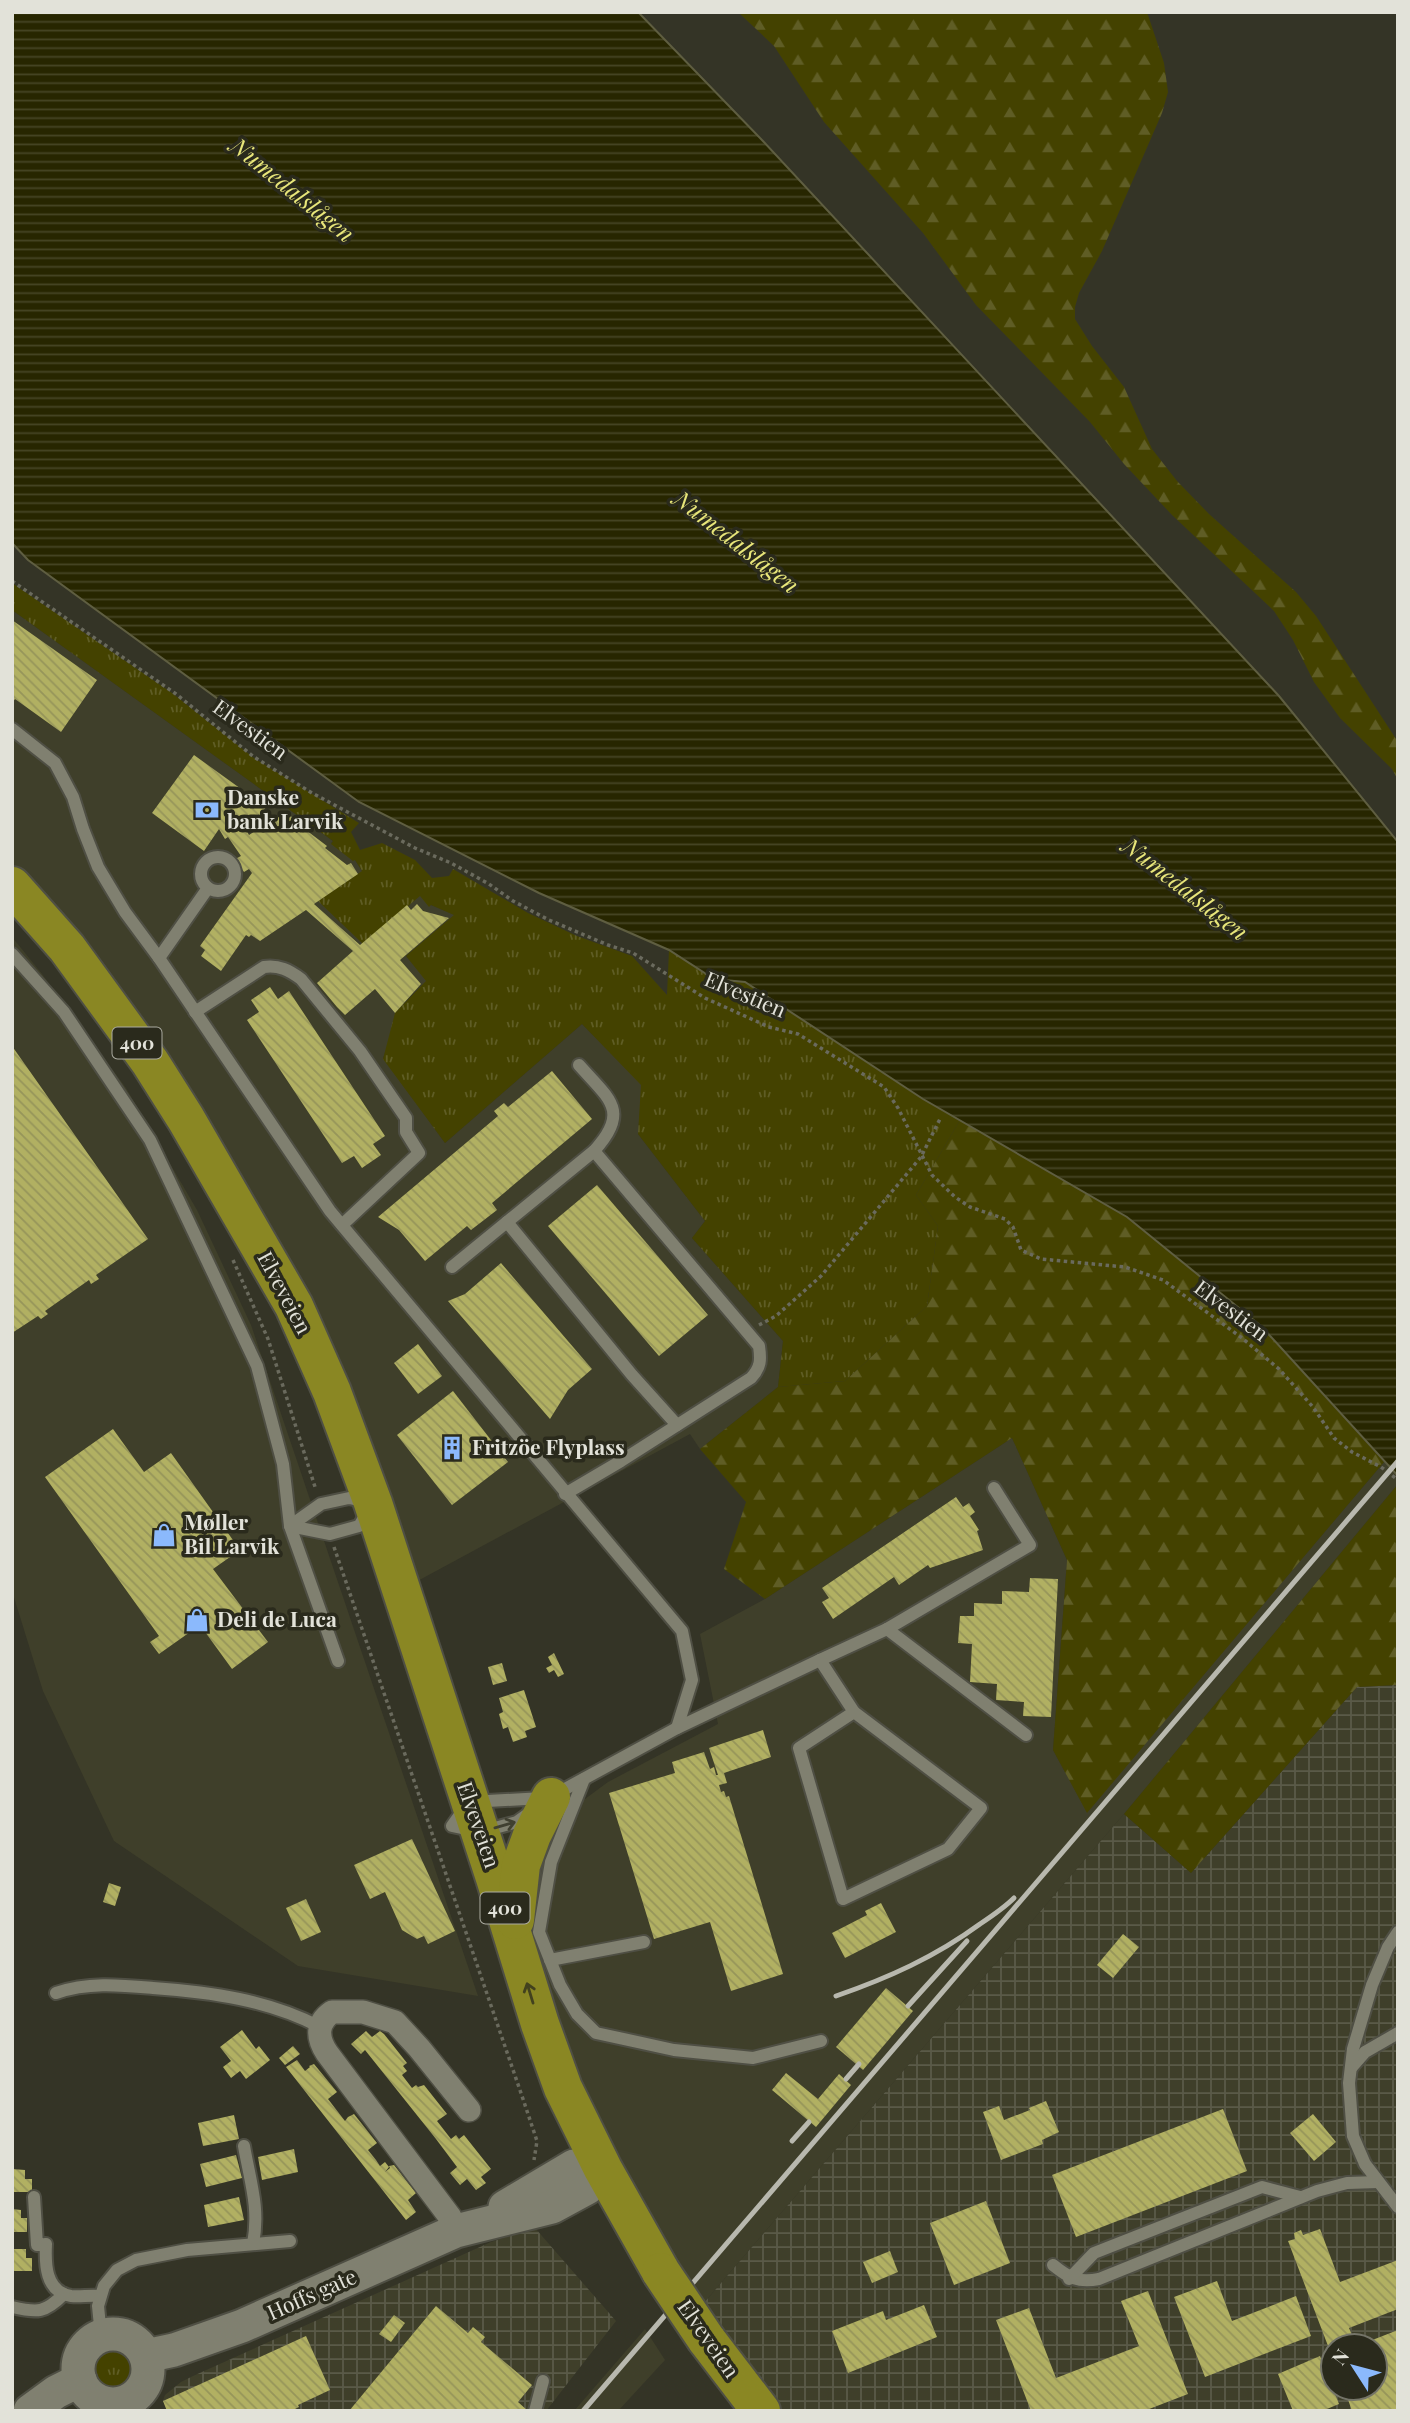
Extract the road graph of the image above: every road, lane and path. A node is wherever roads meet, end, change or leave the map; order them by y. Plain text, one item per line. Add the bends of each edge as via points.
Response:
1 (12, 581) edge
2 (12, 729) edge
3 (12, 886) edge
4 (208, 888) dead end
5 (12, 954) edge
6 (159, 958) junction
7 (195, 1012) junction
8 (579, 1065) dead end
9 (940, 1119) dead end
10 (594, 1151) junction
11 (921, 1157) junction
12 (507, 1222) junction
13 (342, 1225) junction
14 (234, 1233) junction
15 (452, 1267) dead end
16 (748, 1331) junction
17 (677, 1426) junction
18 (1398, 1480) edge
19 (994, 1488) dead end
20 (565, 1494) junction
21 (347, 1513) junction
22 (290, 1526) junction
23 (887, 1629) junction
24 (820, 1660) junction
25 (338, 1661) dead end
26 (854, 1712) junction
27 (677, 1728) junction
28 (1026, 1735) dead end
29 (584, 1779) junction
30 (551, 1797) junction
31 (467, 1820) junction
32 (1398, 1932) edge
33 (513, 1936) junction
34 (644, 1942) dead end
35 (550, 1960) junction
36 (56, 1993) dead end
37 (320, 2027) junction
38 (1398, 2033) edge
39 (821, 2041) dead end
40 (1350, 2069) junction
41 (469, 2110) dead end
42 (244, 2146) dead end
43 (532, 2165) dead end
44 (588, 2174) junction
45 (1378, 2182) junction
46 (34, 2197) dead end
47 (1300, 2197) junction
48 (1398, 2207) edge
49 (466, 2228) junction
50 (290, 2241) dead end
51 (253, 2244) junction
52 (1053, 2265) dead end
53 (1069, 2279) junction
54 (64, 2294) junction
55 (100, 2296) junction
56 (12, 2307) edge
57 (101, 2336) junction
58 (697, 2347) junction
59 (146, 2356) junction
60 (80, 2381) junction
61 (543, 2381) dead end
62 (121, 2407) edge
63 (30, 2411) edge
64 (535, 2411) edge
65 (731, 2411) edge
66 (761, 2411) edge

1 - 11 path, Elvestien via 176,694 254,757 312,793 461,868 550,920 634,953 705,998 769,1027 798,1034 858,1070 884,1087
2 - 6 lane via 55,763 74,797 98,867
3 - 14 highway, Elveveien / 400 via 120,1017 186,1119
4 - 6 lane
5 - 22 lane via 64,1012 150,1140 257,1366 283,1464
6 - 7 lane
7 - 13 lane
7 - 13 lane via 274,965 301,979 360,1051 406,1118 406,1132 419,1153
8 - 10 lane via 613,1108 614,1125
9 - 11 path
10 - 12 lane
10 - 16 lane
11 - 16 path via 821,1276 776,1316
11 - 18 path, Elvestien via 955,1197 970,1208 1005,1219 1021,1250 1041,1259 1125,1268 1163,1280 1279,1369 1334,1438
12 - 15 lane
12 - 17 lane
13 - 20 lane
14 - 21 path via 268,1339
14 - 21 highway, Elveveien / 400 via 294,1307 332,1392
16 - 17 lane via 758,1346 758,1370
17 - 20 lane
19 - 23 lane via 1030,1545
20 - 27 lane via 682,1632 692,1680
21 - 22 lane
21 - 22 lane
21 - 31 highway, Elveveien / 400
21 - 43 path via 537,2141
22 - 25 lane
23 - 24 lane
23 - 28 lane
24 - 26 lane
24 - 27 lane
26 - 26 lane via 981,1808 947,1849 843,1899 799,1748
27 - 29 lane
29 - 30 lane
29 - 35 lane via 551,1861 539,1932
30 - 31 lane
31 -> 30 lane via 517,1822
30 - 33 highway, 400 via 521,1865
31 - 33 highway, Elveveien / 400
31 - 44 highway, Elveveien / 400 via 516,2030 540,2094
32 - 40 lane via 1372,1985
44 -> 33 highway, Elveveien / 400
34 - 35 lane
35 - 39 lane via 577,2014 596,2033 674,2050 753,2058
36 - 37 lane via 109,1984 191,1991 261,2004
37 - 41 street via 332,2012 377,2014 395,2022
37 - 49 street via 320,2042 349,2086 450,2217
38 - 40 lane via 1365,2052
40 - 45 lane via 1353,2136
42 - 51 lane via 256,2203
44 - 49 main road, Hoffs gate
44 - 58 highway, Elveveien / 400
45 - 47 lane via 1347,2183
45 - 48 lane
46 - 54 lane via 37,2245 47,2244 47,2271 52,2285
47 - 53 lane via 1099,2279
47 - 53 lane via 1262,2187 1094,2253
49 - 59 main road, Hoffs gate via 242,2326
50 - 51 lane
51 - 55 lane via 136,2260 117,2270
52 - 53 lane
54 - 55 lane
54 - 56 lane via 42,2311
55 - 57 lane
57 - 59 main road via 128,2336
57 - 60 main road via 82,2354
58 - 65 highway, Elveveien / 400
58 - 66 highway, Elveveien / 400
59 - 62 main road via 146,2380
60 - 62 main road via 96,2399
60 - 63 main road
61 - 64 lane

